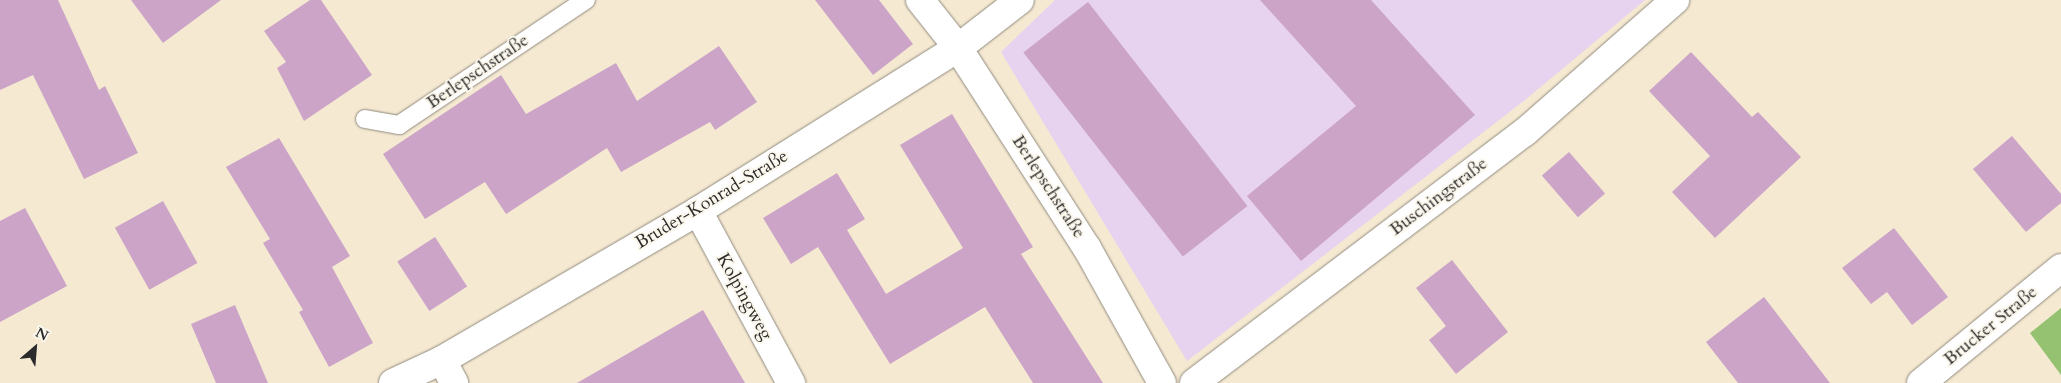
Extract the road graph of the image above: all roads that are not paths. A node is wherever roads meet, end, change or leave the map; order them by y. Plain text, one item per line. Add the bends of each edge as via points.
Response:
1 (586, 0) edge
2 (920, 0) edge
3 (1020, 0) edge
4 (1675, 0) edge
5 (958, 48) junction
6 (365, 118) dead end
7 (698, 211) junction
8 (2061, 268) edge
9 (448, 371) edge
10 (393, 383) edge
11 (791, 383) edge
12 (1162, 383) edge
13 (1194, 383) edge
14 (1921, 383) edge

1 - 6 lane, Berlepschstraße via 399,125
2 - 5 street, Berlepschstraße
3 - 5 street, Bruder-Konrad-Straße
4 - 13 street, Buschingstraße via 1525,132
5 - 7 street, Bruder-Konrad-Straße
5 - 12 street, Berlepschstraße via 1087,248
7 - 9 street, Bruder-Konrad-Straße
7 - 11 street, Kolpingweg
8 - 14 street, Brucker Straße
9 - 10 street, Bruder-Konrad-Straße

